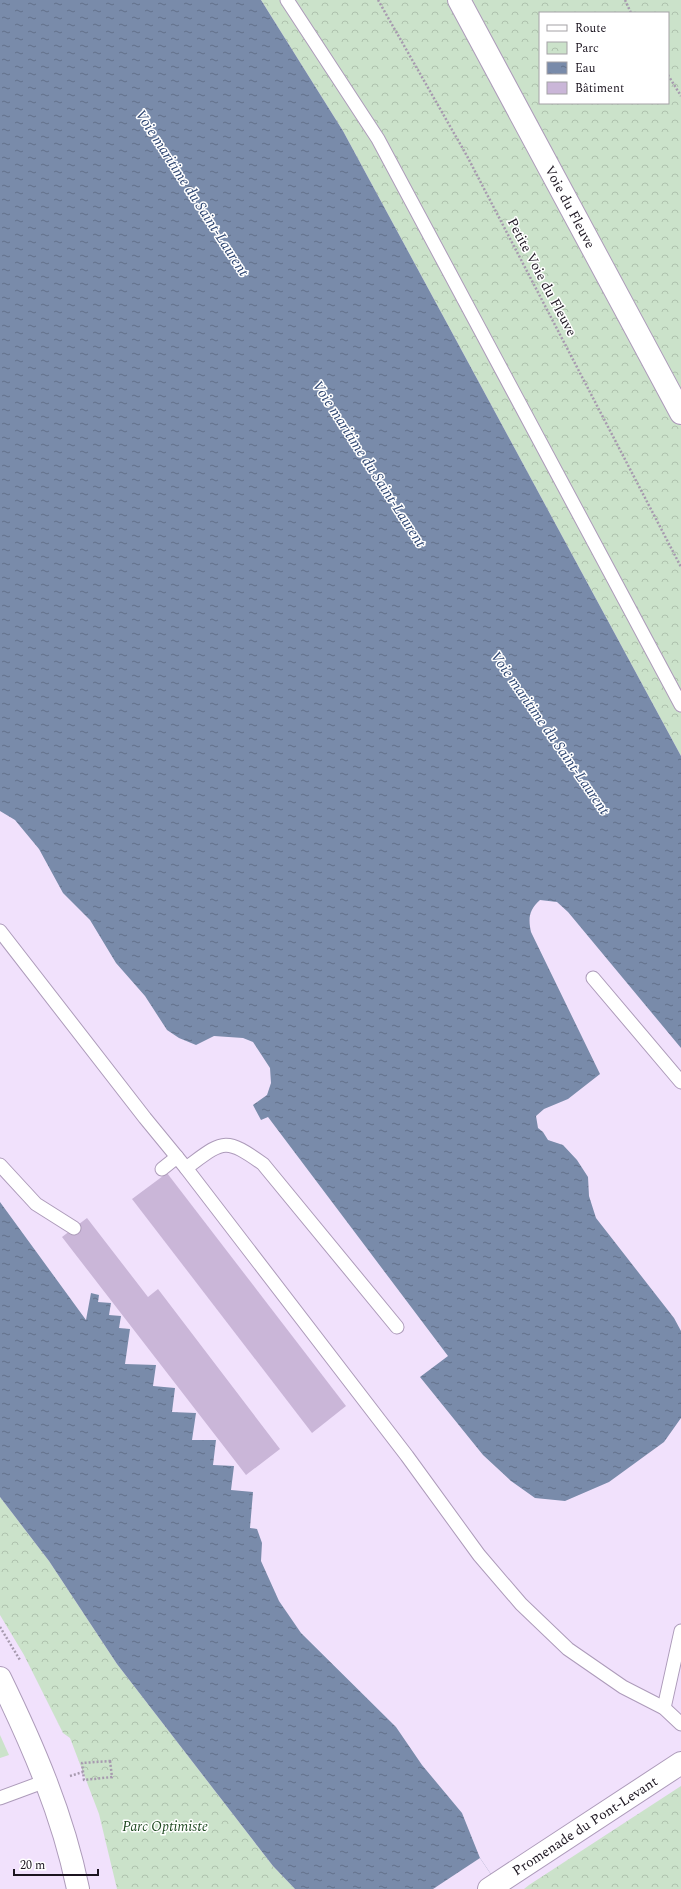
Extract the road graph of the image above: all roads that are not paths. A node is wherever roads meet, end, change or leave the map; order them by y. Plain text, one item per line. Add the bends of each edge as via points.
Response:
1 (287, 0) edge
2 (459, 0) edge
3 (681, 413) edge
4 (681, 705) edge
5 (0, 930) edge
6 (593, 978) dead end
7 (681, 1082) edge
8 (177, 1157) junction
9 (0, 1165) edge
10 (186, 1168) junction
11 (162, 1169) dead end
12 (74, 1228) dead end
13 (397, 1326) dead end
14 (681, 1631) edge
15 (0, 1678) edge
16 (664, 1708) junction
17 (681, 1724) edge
18 (681, 1763) edge
19 (46, 1781) junction
20 (0, 1798) edge
21 (493, 1886) edge
22 (78, 1889) edge

1 - 4 lane via 378,139
2 - 3 street, Voie du Fleuve
5 - 8 lane
6 - 7 lane
8 - 10 lane
8 - 11 lane
9 - 12 lane via 36,1204
10 - 13 lane via 215,1147 227,1144 244,1150 263,1164
10 - 16 lane via 407,1456 479,1556 521,1604 568,1649 623,1687
14 - 16 lane
15 - 19 street
16 - 17 lane
18 - 21 street, Promenade du Pont-Levant
19 - 20 lane
19 - 22 street via 64,1834

